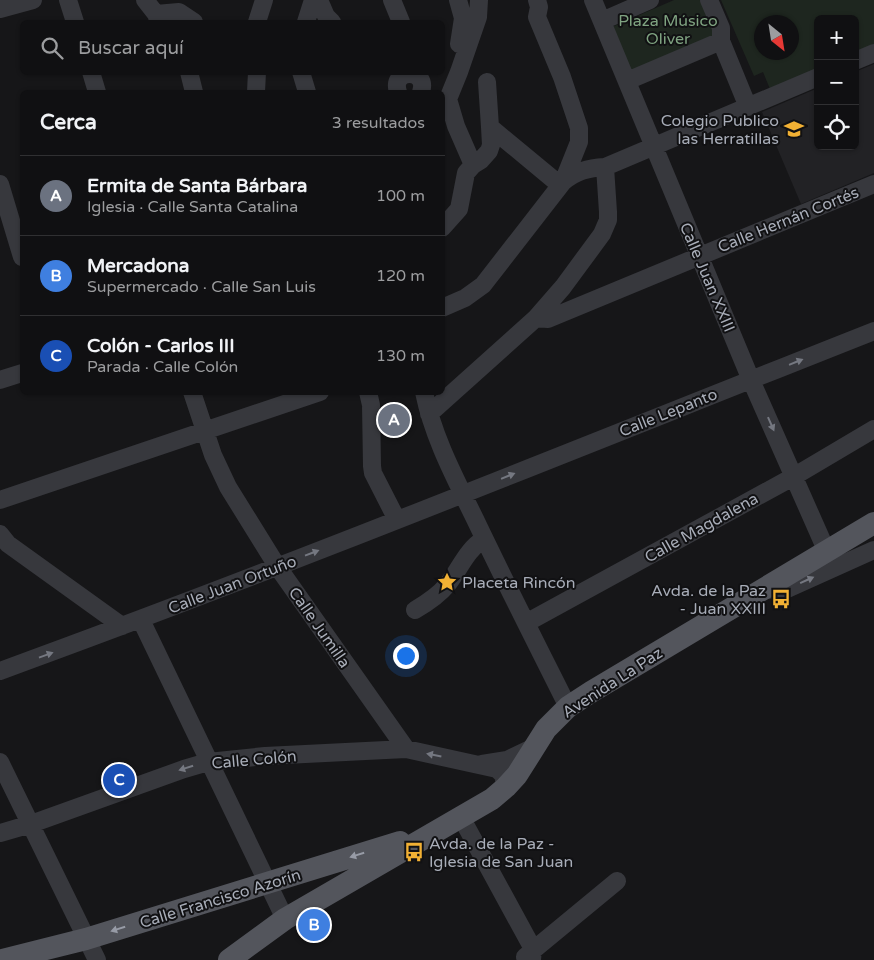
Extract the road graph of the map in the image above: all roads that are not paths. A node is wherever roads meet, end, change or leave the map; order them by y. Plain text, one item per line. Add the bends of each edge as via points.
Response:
1 (32, 0) edge
2 (68, 0) edge
3 (145, 0) edge
4 (264, 0) edge
5 (313, 0) edge
6 (319, 0) edge
7 (392, 0) edge
8 (458, 0) edge
9 (479, 0) edge
10 (528, 0) edge
11 (593, 0) edge
12 (650, 0) edge
13 (709, 0) edge
14 (537, 8) edge
15 (0, 9) edge
16 (158, 18) edge
17 (75, 20) edge
18 (191, 20) edge
19 (258, 20) edge
20 (307, 20) edge
21 (330, 20) edge
22 (400, 20) edge
23 (602, 21) junction
24 (721, 41) junction
25 (874, 53) edge
26 (857, 60) edge
27 (458, 74) junction
28 (92, 75) edge
29 (189, 75) edge
30 (257, 75) edge
31 (302, 75) edge
32 (405, 75) edge
33 (415, 75) edge
34 (814, 79) edge
35 (627, 81) junction
36 (487, 82) dead end
37 (96, 90) edge
38 (193, 90) edge
39 (256, 90) edge
40 (306, 90) edge
41 (397, 90) edge
42 (421, 90) edge
43 (748, 107) junction
44 (490, 126) junction
45 (654, 147) junction
46 (473, 165) junction
47 (605, 168) junction
48 (0, 184) edge
49 (562, 184) junction
50 (874, 184) edge
51 (445, 225) edge
52 (20, 250) edge
53 (699, 256) junction
54 (445, 307) edge
55 (536, 318) junction
56 (874, 331) edge
57 (20, 374) edge
58 (0, 380) edge
59 (751, 380) junction
60 (193, 395) edge
61 (311, 395) edge
62 (369, 395) edge
63 (425, 395) edge
64 (428, 414) junction
65 (874, 429) edge
66 (204, 431) junction
67 (793, 477) junction
68 (463, 494) junction
69 (0, 500) edge
70 (397, 520) junction
71 (874, 523) edge
72 (0, 534) edge
73 (484, 539) junction
74 (874, 550) edge
75 (827, 552) junction
76 (277, 566) junction
77 (760, 590) junction
78 (415, 610) dead end
79 (141, 620) junction
80 (526, 623) junction
81 (122, 626) junction
82 (0, 671) edge
83 (568, 707) junction
84 (534, 747) junction
85 (406, 749) junction
86 (0, 762) edge
87 (208, 762) junction
88 (482, 764) junction
89 (506, 787) junction
90 (461, 818) junction
91 (31, 824) junction
92 (437, 830) junction
93 (0, 833) edge
94 (617, 881) dead end
95 (268, 883) junction
96 (285, 919) junction
97 (86, 939) junction
98 (529, 956) edge
99 (232, 959) edge
100 (2, 960) edge
101 (97, 960) edge

1 - 15 street
2 - 17 street
3 - 16 street
4 - 19 street
5 - 20 street
6 - 21 street
7 - 22 street
8 - 27 street via 462,26 450,70
9 - 27 street via 478,17
10 - 14 street
11 - 23 street, Calle Juan XXIII
12 - 23 street
13 - 24 street via 721,28
14 - 49 street via 579,128 579,142
16 - 18 street via 179,12
23 - 35 street, Calle Juan XXIII
24 - 35 street
24 - 43 street
25 - 26 street
27 - 46 street via 448,99
28 - 37 street
29 - 38 street
30 - 39 street
31 - 40 street
32 - 41 street via 399,79
33 - 42 street via 421,81
34 - 43 street
35 - 45 street, Calle Juan XXIII
36 - 44 street
43 - 45 street
44 - 46 street via 489,151
44 - 49 street
45 - 47 street
45 - 53 street, Calle Juan XXIII
46 - 51 street via 466,173 459,209
47 - 49 street via 578,172
47 - 55 street via 608,212 605,228 563,287
48 - 52 street
49 - 54 street via 483,285
50 - 53 street, Calle Hernán Cortés
53 - 55 street, Calle Hernán Cortés via 548,319
53 - 59 street, Calle Juan XXIII
55 - 64 street
59 -> 56 street, Calle Lepanto
57 - 58 street
59 -> 67 street, Calle Juan XXIII
68 -> 59 street, Calle Lepanto
60 - 66 street, Calle Jumilla
61 - 66 street
62 - 70 street via 372,466
63 - 64 street
64 - 68 street
65 - 67 street, Calle Magdalena
66 - 69 street
66 - 76 street, Calle Jumilla via 224,479
67 - 75 street, Calle Juan XXIII
67 - 80 street, Calle Magdalena
68 - 70 street, Calle Juan Ortuño
68 - 73 street
76 -> 70 street, Calle Juan Ortuño
71 - 75 main road, Avenida La Paz
72 - 81 street via 8,544
73 - 78 street via 472,548 439,594
73 - 80 street
77 -> 74 street, Avenida La Paz via 786,589
75 - 77 main road, Avenida La Paz
76 - 79 street, Calle Juan Ortuño
76 - 85 street, Calle Jumilla
77 - 83 main road, Avenida La Paz
79 - 81 street, Calle Juan Ortuño
79 - 87 street
80 - 83 street
82 -> 81 street, Calle Juan Ortuño
83 - 84 main road, Avenida La Paz via 546,729
84 - 88 street via 506,760
84 - 89 main road, Avenida La Paz
85 - 87 street, Calle Colón
88 -> 85 street, Calle Colón
86 - 91 street
87 -> 91 street, Calle Colón
87 - 95 street
88 - 89 street, Calle Colón via 497,769 503,775
89 - 90 main road, Avenida La Paz
90 - 92 main road, Avenida La Paz
90 - 98 street
91 - 93 street, Calle Colón
91 - 97 street
92 -> 95 main road, Calle Francisco Azorín
92 - 96 main road
94 - 98 street
95 - 96 street
95 -> 97 main road, Calle Francisco Azorín
96 - 99 main road
97 - 100 main road, Calle Francisco Azorín
97 - 101 street

